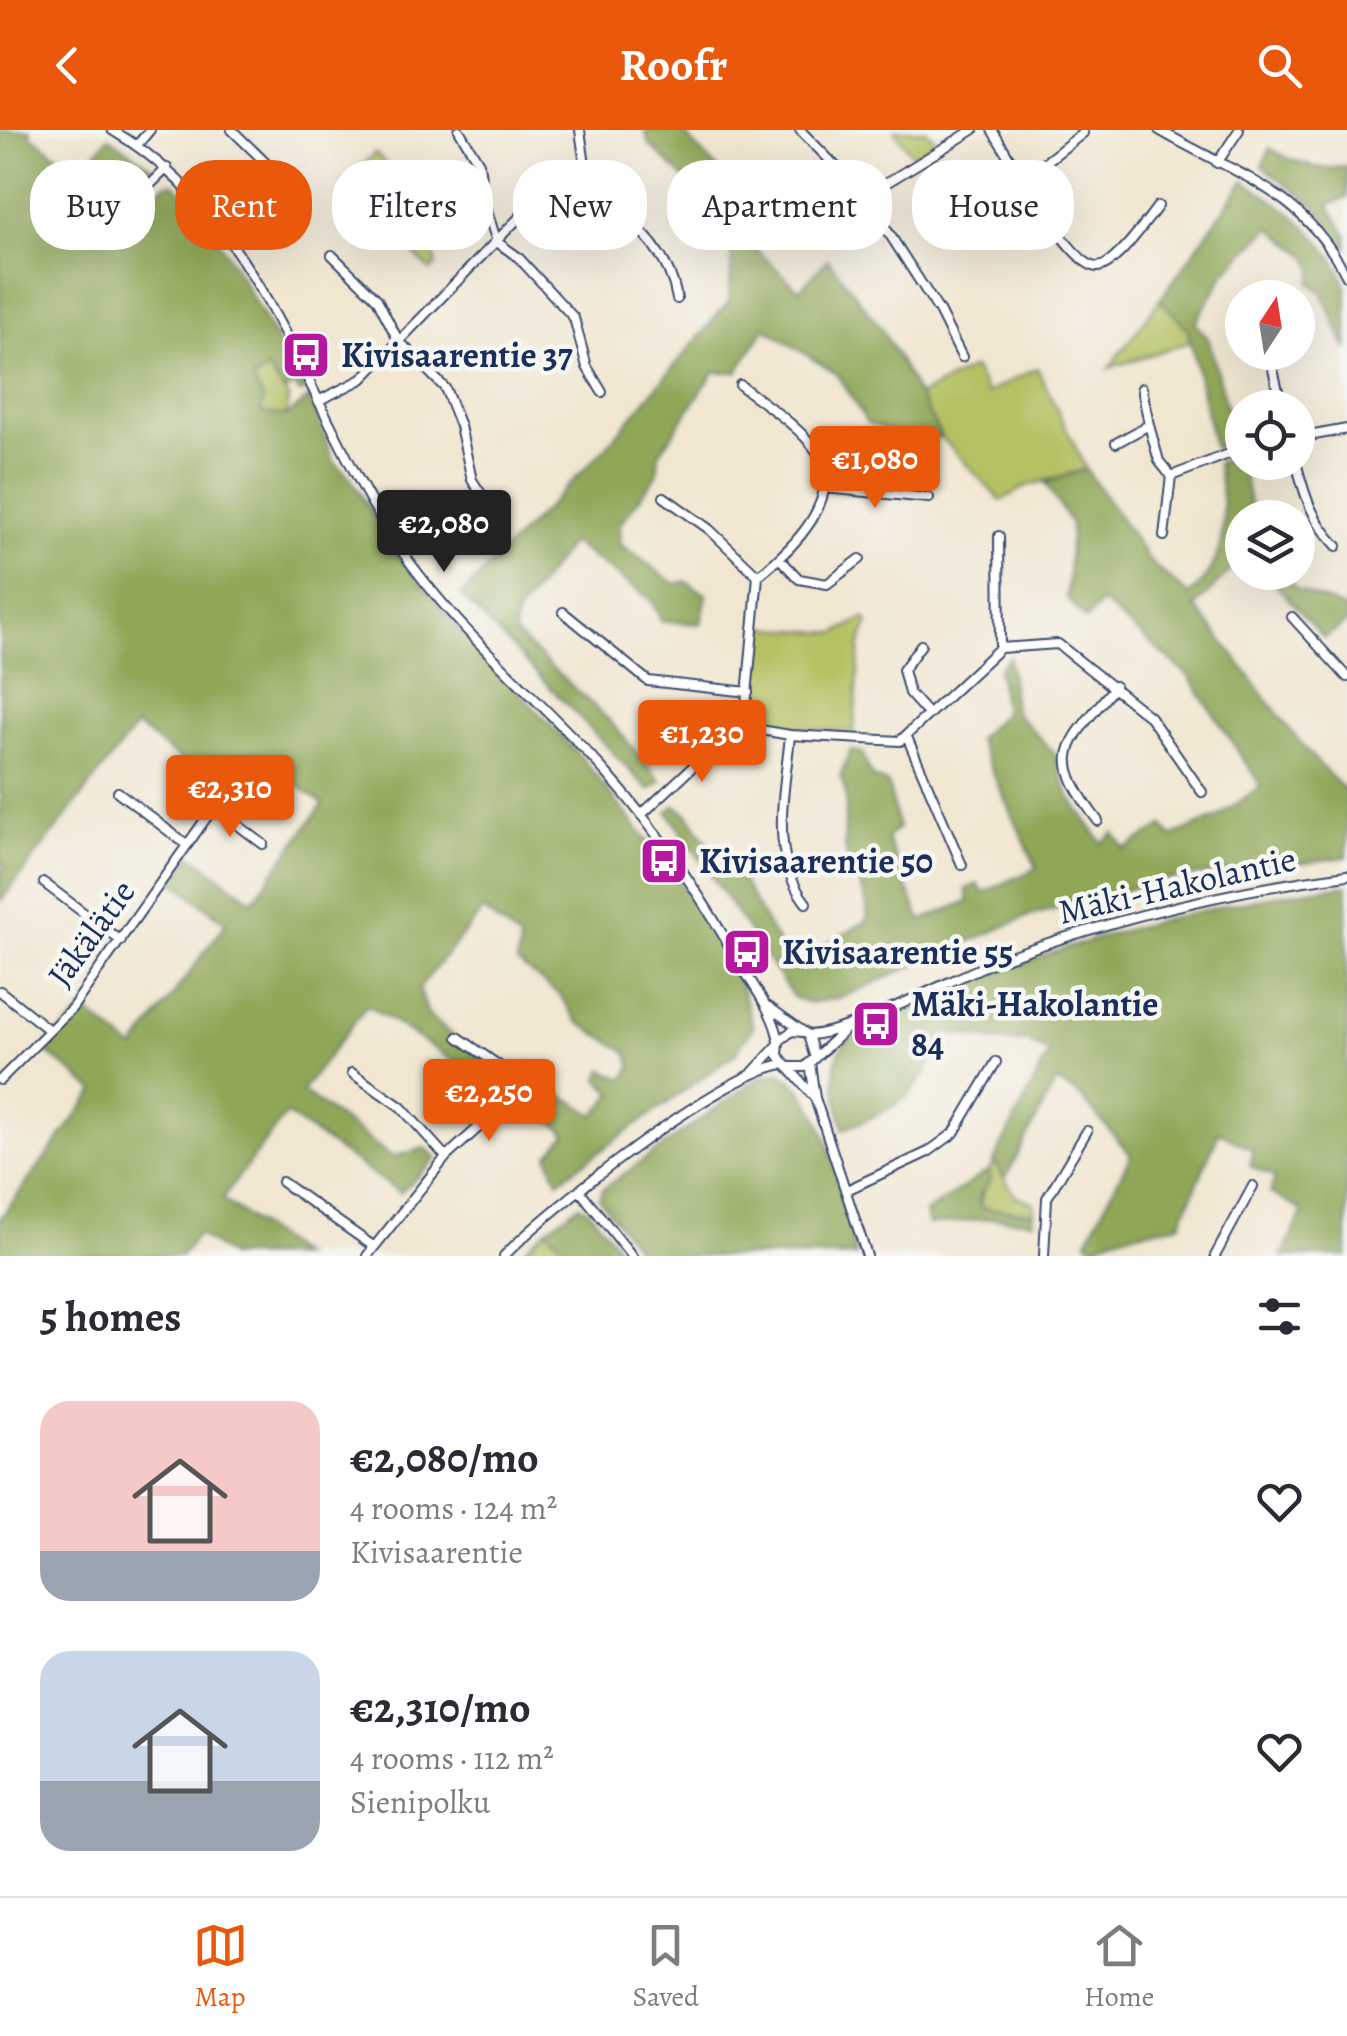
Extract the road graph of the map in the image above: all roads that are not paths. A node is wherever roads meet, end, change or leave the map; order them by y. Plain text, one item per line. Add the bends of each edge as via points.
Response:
1 (112, 130) edge
2 (150, 130) edge
3 (232, 130) edge
4 (459, 130) edge
5 (580, 130) edge
6 (800, 130) edge
7 (973, 130) edge
8 (992, 130) edge
9 (1159, 130) edge
10 (1239, 130) edge
11 (1083, 133) dead end
12 (137, 144) junction
13 (263, 160) edge
14 (584, 160) edge
15 (830, 160) edge
16 (1011, 160) edge
17 (1049, 160) edge
18 (1217, 163) junction
19 (167, 168) junction
20 (155, 180) edge
21 (892, 180) edge
22 (1158, 206) dead end
23 (513, 225) edge
24 (647, 237) edge
25 (892, 237) edge
26 (497, 242) junction
27 (1074, 249) edge
28 (332, 256) dead end
29 (1344, 262) edge
30 (1347, 278) edge
31 (677, 299) dead end
32 (398, 340) junction
33 (962, 357) dead end
34 (740, 385) dead end
35 (1142, 388) dead end
36 (602, 392) dead end
37 (318, 401) junction
38 (1149, 425) junction
39 (1347, 429) edge
40 (1315, 435) edge
41 (1116, 443) dead end
42 (1225, 455) edge
43 (1171, 476) junction
44 (1302, 480) edge
45 (824, 488) junction
46 (664, 497) dead end
47 (929, 498) dead end
48 (485, 500) dead end
49 (998, 536) dead end
50 (1164, 536) dead end
51 (1338, 546) dead end
52 (780, 559) junction
53 (860, 560) dead end
54 (758, 576) junction
55 (563, 612) dead end
56 (1292, 617) dead end
57 (922, 645) dead end
58 (1000, 648) junction
59 (1347, 677) edge
60 (1115, 686) junction
61 (748, 692) junction
62 (928, 714) junction
63 (744, 727) junction
64 (790, 735) junction
65 (907, 738) junction
66 (118, 792) dead end
67 (1202, 792) dead end
68 (641, 815) junction
69 (1098, 821) dead end
70 (263, 844) dead end
71 (188, 845) junction
72 (962, 865) dead end
73 (1347, 875) edge
74 (44, 883) dead end
75 (806, 903) dead end
76 (121, 940) junction
77 (0, 991) edge
78 (765, 1004) junction
79 (854, 1022) junction
80 (49, 1030) junction
81 (806, 1034) junction
82 (458, 1037) dead end
83 (778, 1043) junction
84 (812, 1061) junction
85 (996, 1062) dead end
86 (786, 1066) junction
87 (753, 1072) junction
88 (352, 1074) dead end
89 (0, 1080) edge
90 (815, 1098) junction
91 (1087, 1131) dead end
92 (446, 1157) junction
93 (282, 1182) dead end
94 (1253, 1186) dead end
95 (849, 1189) junction
96 (580, 1191) junction
97 (373, 1246) junction
98 (367, 1256) edge
99 (504, 1256) edge
100 (632, 1256) edge
101 (867, 1256) edge
102 (1044, 1256) edge
103 (1215, 1256) edge

1 - 12 street
2 - 12 street
3 - 13 street
4 - 26 street via 479,163
5 - 14 street
6 - 15 street
7 - 21 street
8 - 16 street
9 - 18 street
10 - 18 street
11 - 17 street
12 - 19 street
18 - 29 street via 1285,198
19 - 20 street
19 - 37 street via 231,242
22 - 27 street via 1110,262 1098,267
23 - 26 street
24 - 31 street via 672,269
25 - 33 street
26 - 32 street
26 - 36 street via 574,318 587,367
28 - 32 street via 377,300
29 - 30 street
32 - 37 street via 362,379
32 - 48 street via 445,388 472,480
34 - 45 street via 818,454
35 - 38 street
37 - 68 street via 374,507 420,575
38 - 41 street
38 - 43 street via 1159,461
39 - 40 street
42 - 43 street
43 - 50 street
44 - 51 street via 1316,525
45 - 47 street
45 - 52 street via 803,535
46 - 54 street
49 - 58 street
52 - 53 street via 800,579 827,584
52 - 54 street
54 - 61 street
55 - 61 street via 648,681
56 - 59 street
57 - 62 street via 903,670 908,692
58 - 60 street via 1058,644
58 - 62 street
60 - 67 street via 1150,717
60 - 69 street via 1070,743 1066,765 1073,788
61 - 63 street
62 - 65 street
63 - 64 street
63 - 68 street
64 - 65 street
64 - 75 street via 781,844 792,885
65 - 72 street
66 - 71 street
68 - 78 street
70 - 71 street, Jäkälätie via 214,807
71 - 76 street, Jäkälätie
73 - 79 street, Mäki-Hakolantie via 1236,894 1087,932
74 - 76 street
76 - 80 street, Jäkälätie
77 - 80 street
78 - 81 street
78 - 83 street
79 - 81 street, Mäki-Hakolantie
79 - 84 street, Mäki-Hakolantie
80 - 89 street, Jäkälätie
81 - 83 street via 792,1031
81 - 84 street via 815,1046
82 - 92 street via 501,1067 510,1085 500,1108
83 - 86 street
83 - 87 street
84 - 86 street
84 - 90 street
85 - 95 street via 954,1133
86 - 87 street
86 - 90 street
87 - 96 street
88 - 92 street via 401,1107
90 - 95 street
91 - 102 street via 1046,1198
92 - 97 street
93 - 97 street
94 - 103 street
95 - 101 street
96 - 99 street
96 - 100 street
97 - 98 street

